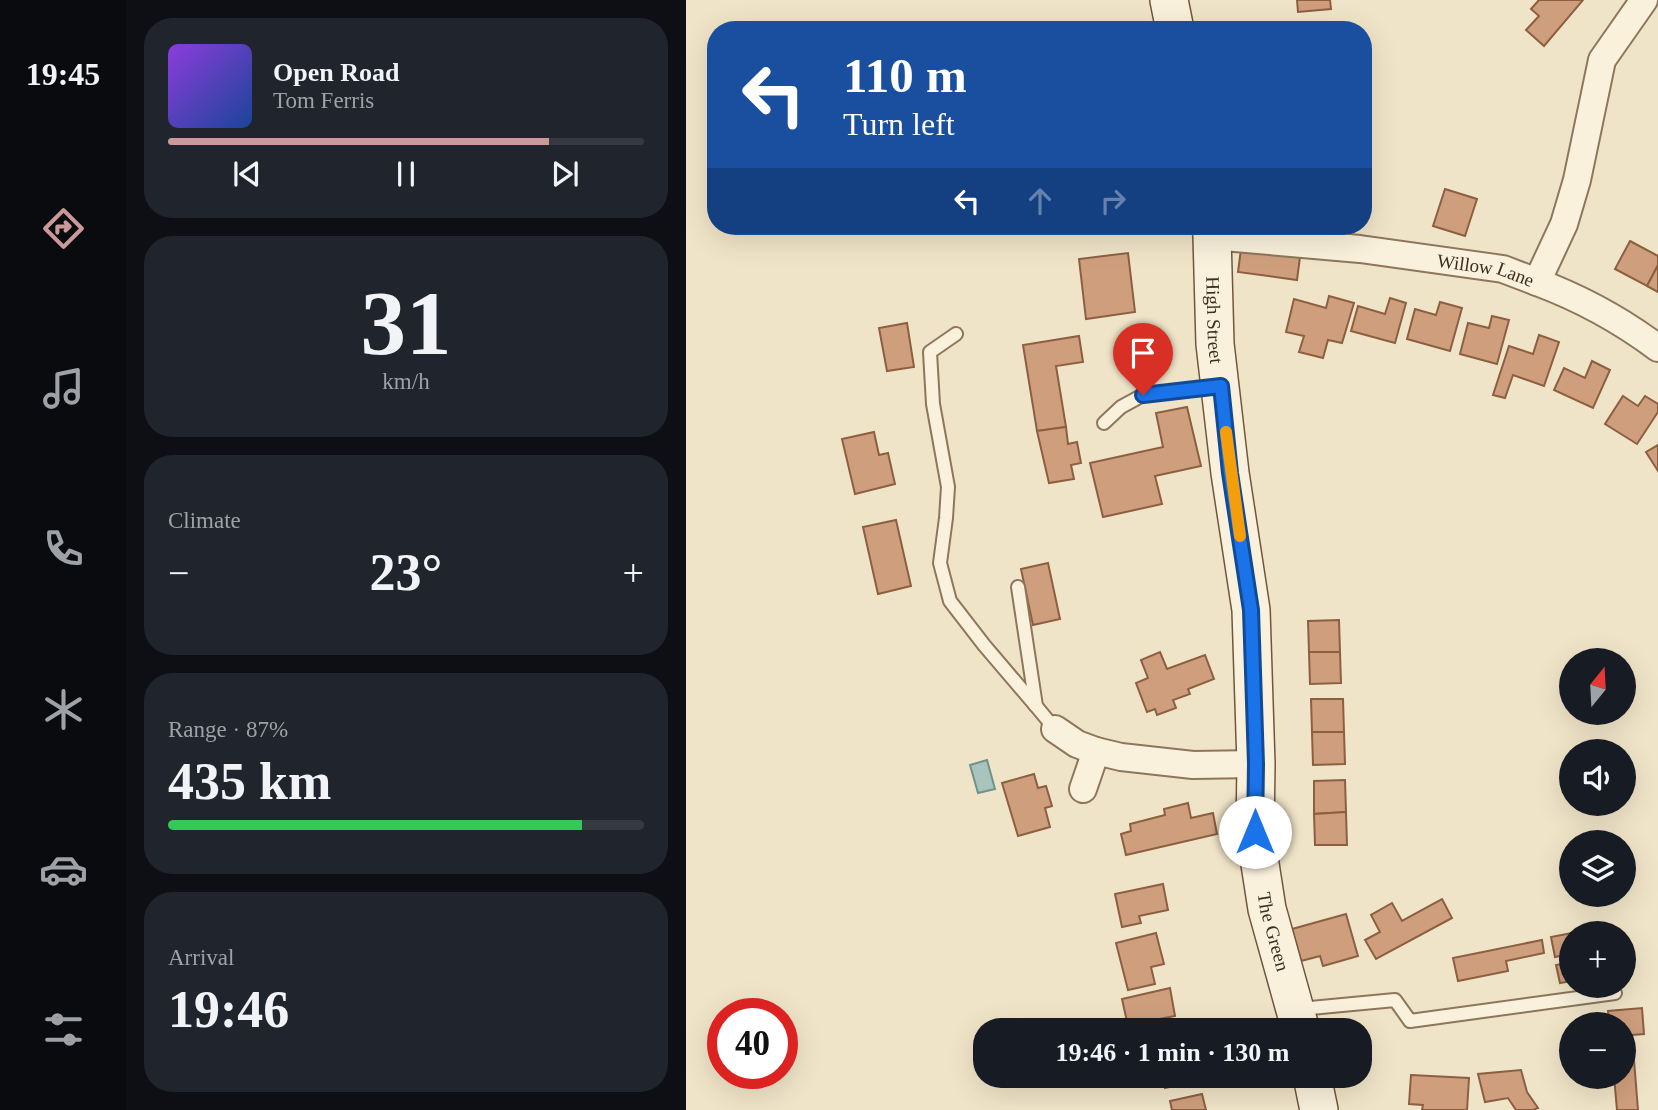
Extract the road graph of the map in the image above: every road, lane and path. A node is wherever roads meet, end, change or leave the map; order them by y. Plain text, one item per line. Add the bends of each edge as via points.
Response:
1 (1169, 0) edge
2 (1644, 0) edge
3 (1173, 21) edge
4 (1212, 235) edge
5 (1245, 235) edge
6 (1537, 282) junction
7 (956, 334) dead end
8 (1658, 348) edge
9 (1221, 386) junction
10 (1104, 423) dead end
11 (1018, 587) dead end
12 (1036, 706) junction
13 (1055, 729) joint
14 (1096, 751) junction
15 (1256, 764) junction
16 (1083, 789) dead end
17 (1255, 832) joint
18 (1578, 998) edge
19 (1297, 1018) edge
20 (1308, 1018) edge
21 (1315, 1088) edge
22 (1320, 1110) edge

1 - 3 street
2 - 6 street, Willow Lane via 1602,60 1577,180 1564,224
4 - 9 street, High Street via 1215,344
5 - 6 street, Willow Lane via 1503,269
6 - 8 street via 1636,331
7 - 12 lane via 930,352 933,404 948,487 940,563 950,601
9 - 10 lane via 1143,395
9 - 15 street, High Street via 1251,610
11 - 12 lane
12 - 13 lane
13 - 14 street
14 - 15 street via 1193,765
14 - 16 street
15 - 17 street, High Street
17 - 19 street, The Green via 1267,908
18 - 20 lane via 1410,1021 1395,1000
21 - 22 street

